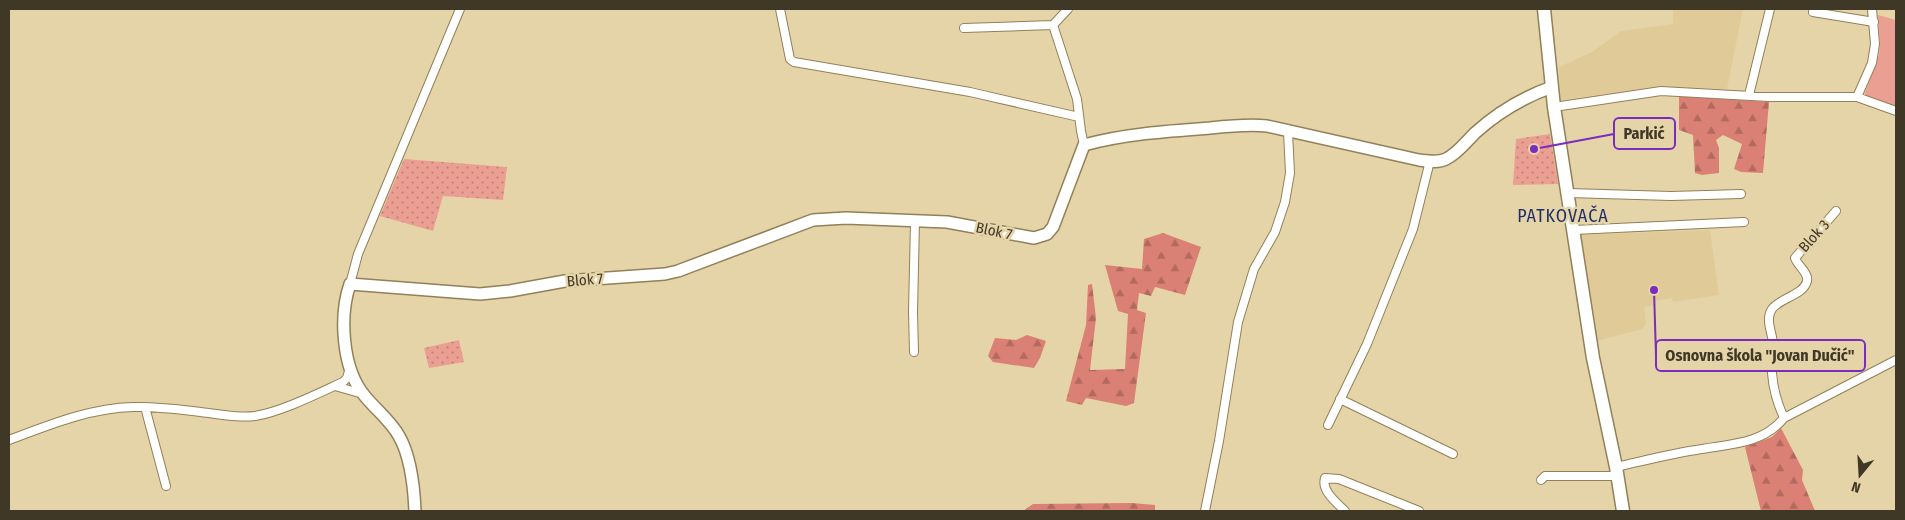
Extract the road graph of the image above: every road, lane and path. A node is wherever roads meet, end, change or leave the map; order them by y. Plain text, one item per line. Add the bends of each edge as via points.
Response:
1 (460, 9) edge
2 (780, 9) edge
3 (1068, 9) edge
4 (1544, 9) edge
5 (1770, 9) edge
6 (1872, 9) edge
7 (1813, 12) dead end
8 (1874, 22) junction
9 (1053, 25) junction
10 (964, 28) dead end
11 (1552, 87) junction
12 (1749, 94) junction
13 (1857, 97) junction
14 (1554, 106) junction
15 (1896, 111) edge
16 (1079, 117) junction
17 (1288, 132) junction
18 (1084, 145) junction
19 (1430, 161) junction
20 (1568, 193) junction
21 (1741, 194) dead end
22 (1836, 212) dead end
23 (915, 221) junction
24 (1744, 222) dead end
25 (1574, 230) junction
26 (350, 284) junction
27 (914, 352) dead end
28 (1896, 360) edge
29 (350, 368) junction
30 (335, 386) junction
31 (362, 394) junction
32 (1340, 399) junction
33 (145, 407) junction
34 (1784, 418) junction
35 (1328, 425) dead end
36 (9, 440) edge
37 (1453, 454) dead end
38 (1617, 471) junction
39 (1541, 480) dead end
40 (166, 486) dead end
41 (415, 511) edge
42 (1205, 511) edge
43 (1345, 511) edge
44 (1419, 511) edge
45 (1623, 511) edge

1 - 26 street via 358,254
2 - 16 street via 790,59 794,62 970,92
3 - 9 street
4 - 11 main road
5 - 12 street
6 - 8 street
7 - 8 street
8 - 13 street via 1872,63
9 - 10 street
9 - 16 street via 1078,99
11 - 14 main road
11 - 19 street via 1517,102 1446,159
12 - 13 street
12 - 14 street via 1661,91
13 - 15 street
14 - 20 main road
16 - 18 street
17 - 18 street via 1252,124 1175,130
17 - 19 street
17 - 42 street via 1290,172 1286,202 1275,232 1254,270 1238,322
18 - 23 street, Blok 7 via 1047,234 1034,238 947,222
19 - 32 street via 1413,229
20 - 21 street
20 - 25 main road
22 - 34 street, Blok 3 via 1796,258 1807,276 1803,288 1772,308 1768,317 1773,343 1772,375
23 - 26 street, Blok 7 via 813,220 672,272 565,281 494,294
23 - 27 street
24 - 25 street
25 - 38 main road via 1593,358
26 - 29 street via 344,309 344,334
28 - 34 street
29 - 30 street via 347,378
29 - 31 street
30 - 31 street
30 - 33 street via 270,413 254,416
31 - 41 street via 399,436 409,463
32 - 35 street
32 - 37 street
33 - 36 street via 80,415
33 - 40 street
34 - 38 street via 1768,433 1732,446 1696,450
38 - 39 street via 1545,476
38 - 45 main road
43 - 44 street via 1326,490 1325,478 1339,479

